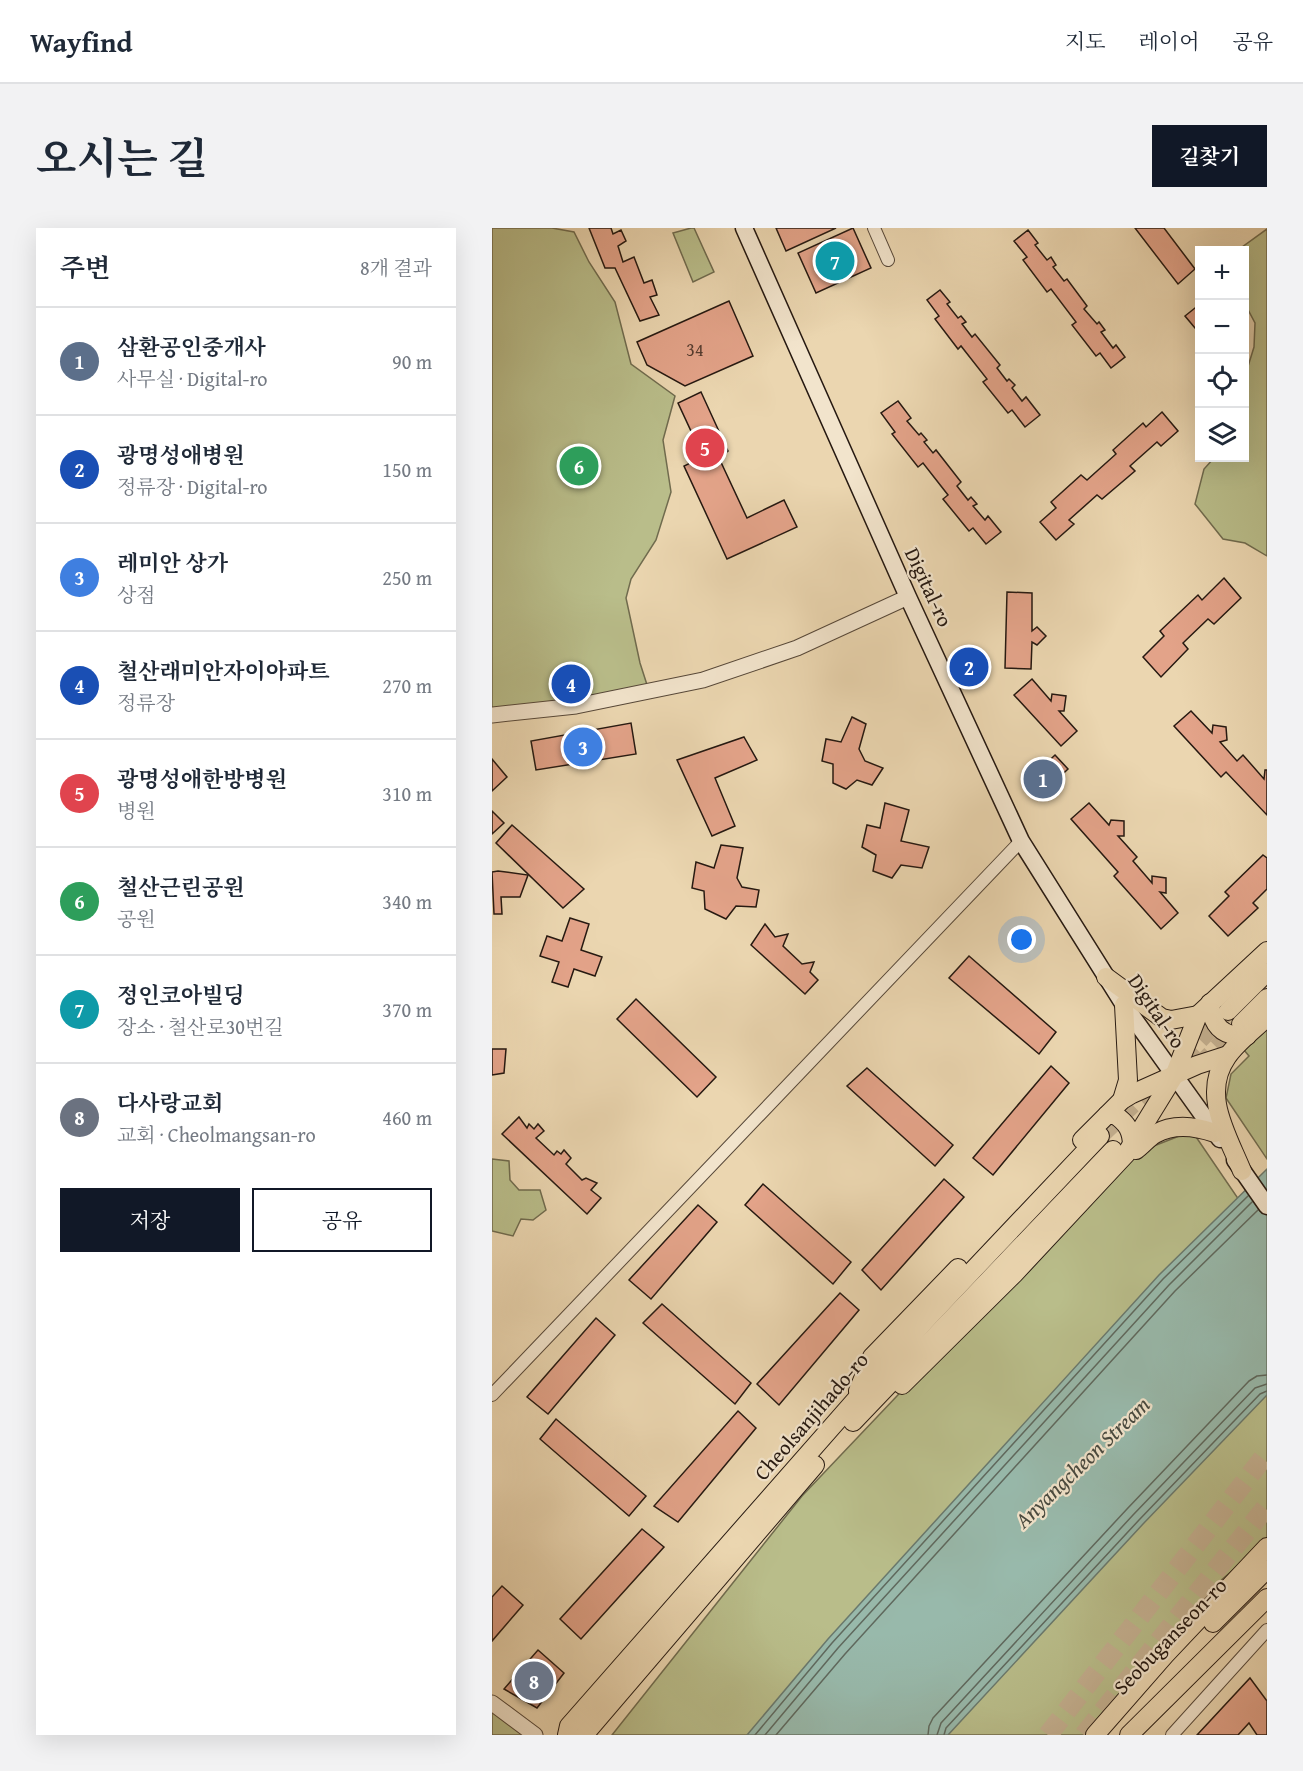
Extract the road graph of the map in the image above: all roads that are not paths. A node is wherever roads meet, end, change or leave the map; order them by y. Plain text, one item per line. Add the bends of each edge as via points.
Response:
1 (744, 228) edge
2 (874, 228) edge
3 (888, 260) dead end
4 (908, 597) junction
5 (492, 715) edge
6 (1021, 841) junction
7 (1267, 951) edge
8 (1267, 972) edge
9 (1106, 977) junction
10 (1267, 998) edge
11 (1124, 1005) junction
12 (1204, 1009) junction
13 (1267, 1017) edge
14 (1239, 1024) junction
15 (1228, 1055) junction
16 (1174, 1076) junction
17 (1122, 1100) junction
18 (1107, 1115) junction
19 (1219, 1129) junction
20 (1100, 1136) tunnel mouth
21 (1124, 1150) junction
22 (1242, 1171) joint
23 (1267, 1206) edge
24 (492, 1395) edge
25 (857, 1408) junction
26 (1267, 1547) edge
27 (1267, 1569) edge
28 (1267, 1598) edge
29 (1267, 1606) edge
30 (1267, 1630) edge
31 (1222, 1642) junction
32 (492, 1703) edge
33 (535, 1735) edge
34 (567, 1735) edge
35 (584, 1735) edge
36 (1095, 1735) edge
37 (1106, 1735) edge
38 (1129, 1735) edge
39 (1172, 1735) edge

1 - 4 main road, Digital-ro
2 - 3 street
4 - 5 street via 797,648 704,680 576,706
4 - 6 main road, Digital-ro
6 - 9 main road, Digital-ro
6 - 24 street
7 - 12 main road
8 - 14 main road
9 - 11 main road, Digital-ro
9 - 12 main road via 1162,1018 1171,1020
10 - 14 main road
11 - 16 main road, Digital-ro
11 - 17 main road via 1128,1080
12 - 14 main road via 1227,1035
12 - 16 main road
13 - 14 main road
14 - 15 main road
15 - 16 main road
15 - 19 main road via 1215,1090
16 - 17 main road
16 - 19 main road, Digital-ro
16 - 21 main road
17 - 18 main road
18 - 21 main road via 1114,1115 1129,1128 1132,1135
18 - 25 main road via 872,1357
19 - 21 main road via 1177,1127 1154,1135 1138,1149
19 - 22 main road
20 - 25 main road, Cheolsanjihado-ro via 924,1322
21 - 25 main road via 1014,1274 936,1353 896,1391
22 - 23 main road
25 - 34 main road, Cheolsanjihado-ro via 569,1726
25 - 35 main road, Cheolsanjihado-ro via 826,1452
26 - 36 main road
27 - 37 main road, Seobuganseon-ro
28 - 31 main road, Seobuganseon-ro
29 - 31 main road
30 - 39 street
31 - 38 main road, Seobuganseon-ro
32 - 33 street

